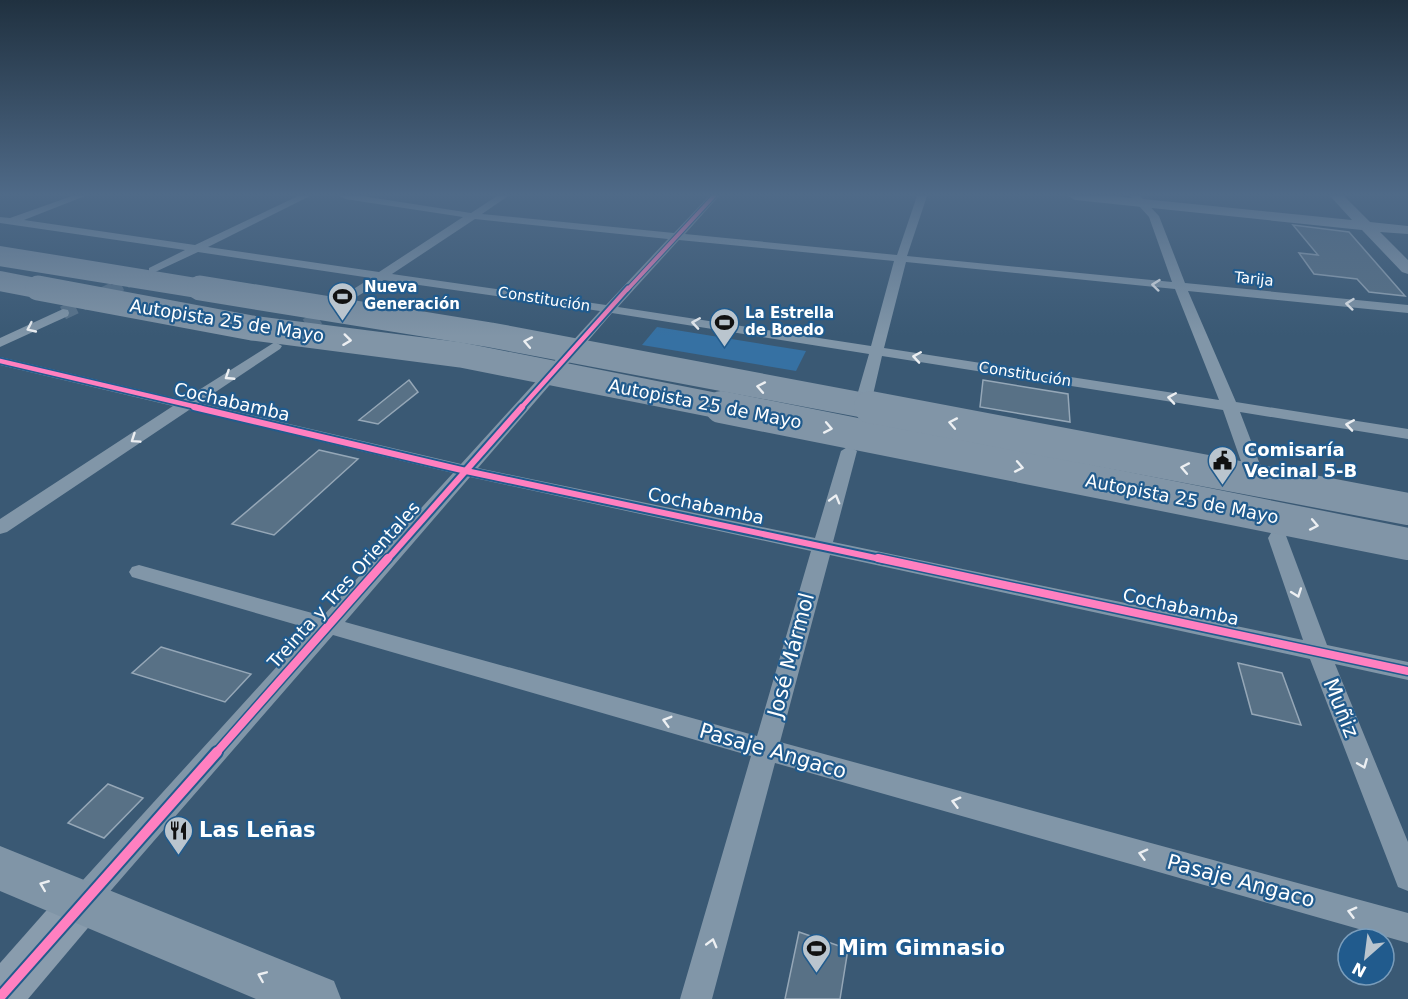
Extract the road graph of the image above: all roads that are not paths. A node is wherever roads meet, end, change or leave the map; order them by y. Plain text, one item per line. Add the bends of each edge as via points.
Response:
1 (160, 243) edge
2 (212, 243) edge
3 (432, 243) edge
4 (668, 243) edge
5 (743, 243) edge
6 (907, 243) edge
7 (1164, 243) edge
8 (1384, 243) edge
9 (0, 244) edge
10 (201, 248) junction
11 (0, 256) edge
12 (902, 258) junction
13 (1408, 269) edge
14 (153, 270) tunnel mouth
15 (383, 275) junction
16 (0, 282) edge
17 (1180, 287) junction
18 (0, 297) edge
19 (340, 303) tunnel mouth
20 (609, 309) junction
21 (1408, 309) edge
22 (63, 313) tunnel mouth
23 (416, 323) junction
24 (252, 328) junction
25 (0, 343) edge
26 (275, 346) tunnel mouth
27 (879, 351) junction
28 (0, 361) edge
29 (864, 399) dead end
30 (184, 406) junction
31 (1230, 407) junction
32 (1408, 434) edge
33 (849, 451) dead end
34 (1252, 467) dead end
35 (466, 471) junction
36 (1408, 509) edge
37 (0, 528) edge
38 (1278, 538) dead end
39 (1408, 544) edge
40 (821, 546) junction
41 (139, 572) dead end
42 (328, 624) junction
43 (1318, 651) junction
44 (1408, 671) edge
45 (765, 749) junction
46 (0, 868) edge
47 (1408, 876) edge
48 (83, 901) junction
49 (1408, 928) edge
50 (0, 998) edge
51 (316, 999) edge
52 (696, 999) edge

1 - 10 street, Constitución
2 - 10 street
3 - 15 street
4 - 20 street, Treinta y Tres Orientales
5 - 12 street, Tarija
6 - 12 street
7 - 17 street
8 - 13 main road
9 - 23 highway, bridge via 217,281
10 - 14 street
10 - 15 street, Constitución
11 - 23 highway, Autopista 25 de Mayo, bridge
17 -> 12 street, Tarija
12 - 27 street
15 - 19 street
15 - 20 street, Constitución
16 - 24 highway, Autopista 25 de Mayo, bridge
21 -> 17 street, Tarija
17 - 31 street
18 - 24 highway, bridge via 197,329
27 -> 20 street, Constitución
20 - 35 street, Treinta y Tres Orientales
22 -> 25 street
36 -> 23 highway, Autopista 25 de Mayo, bridge
24 -> 39 highway, Autopista 25 de Mayo, bridge via 461,355
26 -> 30 street
27 - 29 street
31 -> 27 street, Constitución
28 - 30 street, Cochabamba
30 - 35 street, Cochabamba
30 -> 37 street
32 -> 31 street, Constitución
31 - 34 street
40 -> 33 street, José Mármol
35 - 40 street, Cochabamba
35 - 42 street, Treinta y Tres Orientales
38 -> 43 street, Muñiz
40 - 43 street, Cochabamba
40 - 45 street, José Mármol
41 - 42 street, Pasaje Angaco
45 -> 42 street, Pasaje Angaco
42 - 48 street, Treinta y Tres Orientales
43 - 44 street, Cochabamba
43 -> 47 street, Muñiz
49 -> 45 street, Pasaje Angaco
52 -> 45 street, José Mármol
48 -> 46 main road
48 - 50 main road, Treinta y Tres Orientales
51 -> 48 main road

